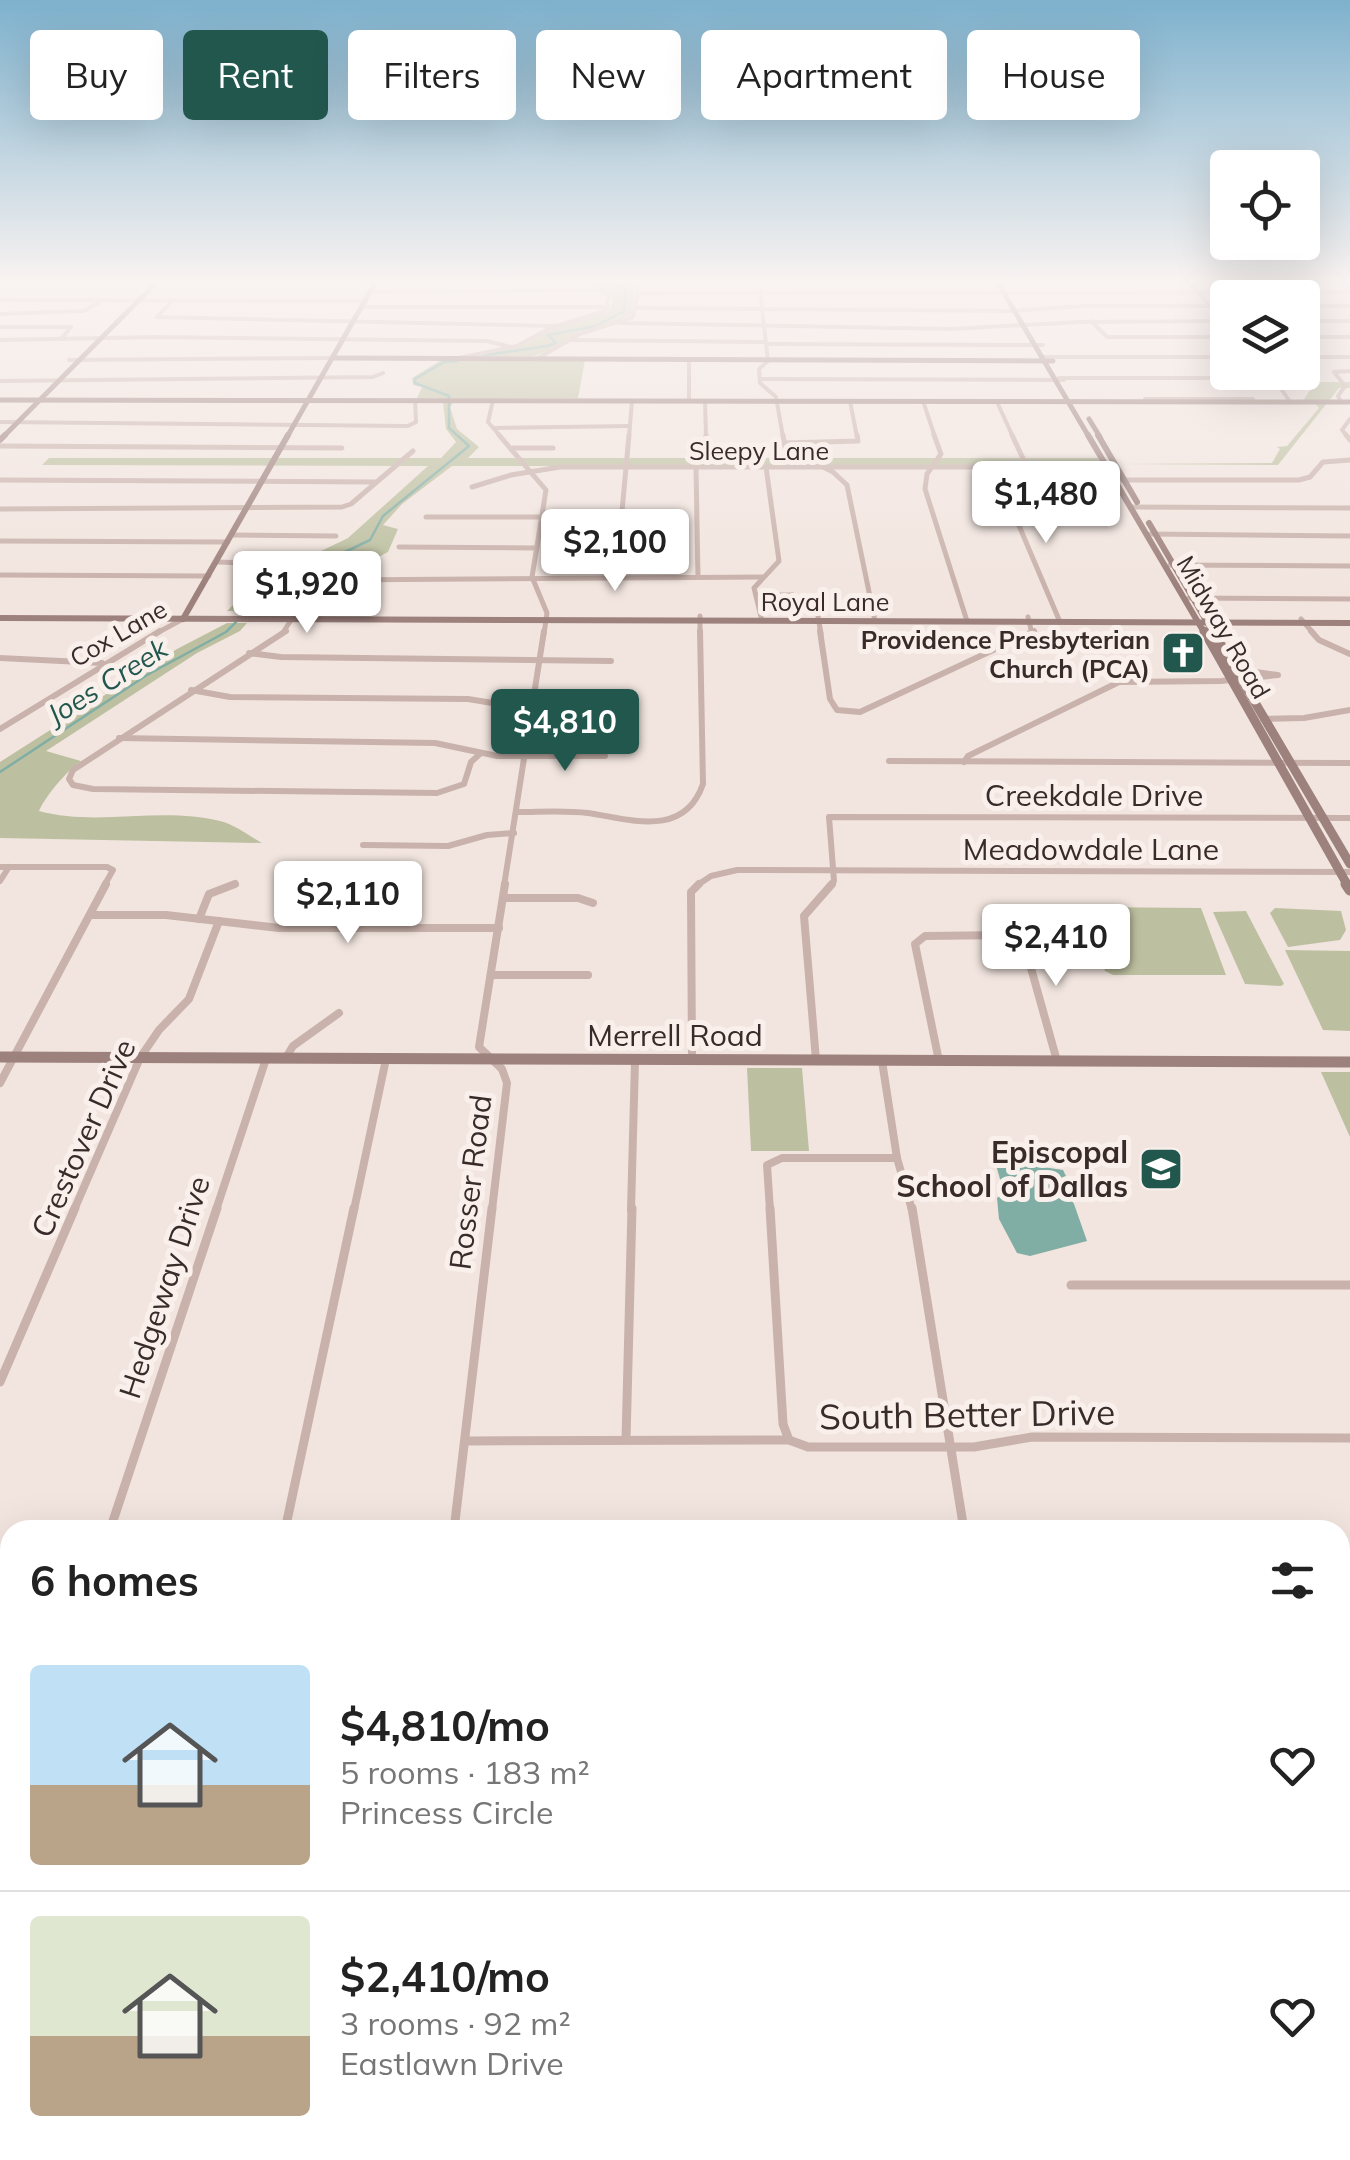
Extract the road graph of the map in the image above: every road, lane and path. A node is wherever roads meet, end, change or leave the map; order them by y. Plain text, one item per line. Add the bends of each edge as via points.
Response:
1 (45, 384) edge
2 (54, 384) edge
3 (318, 384) edge
4 (689, 384) edge
5 (763, 384) edge
6 (1062, 384) edge
7 (1280, 390) edge
8 (1145, 399) dead end
9 (1253, 399) dead end
10 (0, 400) edge
11 (30, 400) junction
12 (39, 400) junction
13 (309, 400) junction
14 (415, 400) junction
15 (493, 400) junction
16 (632, 400) junction
17 (1168, 400) junction
18 (1239, 400) junction
19 (689, 401) junction
20 (705, 401) junction
21 (777, 401) junction
22 (850, 401) junction
23 (923, 402) junction
24 (996, 402) junction
25 (1074, 402) junction
26 (1290, 402) junction
27 (1346, 402) edge
28 (1350, 419) edge
29 (4, 422) edge
30 (18, 422) junction
31 (295, 425) junction
32 (630, 426) junction
33 (1347, 427) edge
34 (494, 428) junction
35 (0, 430) edge
36 (1350, 440) edge
37 (0, 443) edge
38 (784, 444) junction
39 (282, 448) junction
40 (342, 448) dead end
41 (513, 448) junction
42 (553, 448) dead end
43 (413, 451) dead end
44 (1350, 460) edge
45 (624, 467) junction
46 (696, 467) junction
47 (766, 467) junction
48 (824, 467) junction
49 (932, 467) junction
50 (1010, 467) junction
51 (1027, 467) junction
52 (1108, 467) junction
53 (531, 471) junction
54 (0, 480) edge
55 (264, 480) junction
56 (1115, 480) junction
57 (1125, 480) junction
58 (376, 482) junction
59 (472, 487) dead end
60 (1135, 506) junction
61 (1350, 508) edge
62 (0, 509) edge
63 (247, 510) junction
64 (426, 517) dead end
65 (543, 518) junction
66 (1152, 534) junction
67 (336, 536) dead end
68 (1350, 536) edge
69 (230, 538) junction
70 (0, 541) edge
71 (399, 547) dead end
72 (537, 548) junction
73 (216, 562) junction
74 (278, 564) dead end
75 (1170, 565) junction
76 (1350, 566) edge
77 (0, 575) edge
78 (209, 576) junction
79 (532, 577) junction
80 (616, 577) junction
81 (698, 577) junction
82 (764, 577) junction
83 (756, 595) junction
84 (792, 595) dead end
85 (1184, 598) junction
86 (1195, 598) junction
87 (1350, 599) edge
88 (0, 616) edge
89 (185, 616) junction
90 (298, 617) junction
91 (547, 618) junction
92 (700, 618) junction
93 (762, 618) junction
94 (819, 619) junction
95 (875, 619) junction
96 (966, 619) junction
97 (1029, 620) junction
98 (1059, 620) junction
99 (1202, 620) junction
100 (1303, 621) junction
101 (1350, 621) edge
102 (249, 653) junction
103 (1350, 654) edge
104 (0, 658) edge
105 (540, 662) junction
106 (611, 662) dead end
107 (102, 663) junction
108 (1225, 669) junction
109 (1236, 669) junction
110 (1232, 680) junction
111 (1243, 680) junction
112 (191, 690) junction
113 (533, 707) junction
114 (608, 707) dead end
115 (1350, 710) edge
116 (1254, 719) junction
117 (1266, 719) junction
118 (2, 725) edge
119 (119, 738) junction
120 (481, 753) junction
121 (525, 756) junction
122 (605, 756) dead end
123 (889, 761) dead end
124 (964, 762) junction
125 (1278, 763) junction
126 (1291, 763) junction
127 (1350, 763) edge
128 (517, 812) junction
129 (1310, 818) junction
130 (1324, 818) junction
131 (1350, 818) edge
132 (514, 833) junction
133 (363, 845) dead end
134 (1350, 864) edge
135 (4, 866) edge
136 (833, 871) junction
137 (1345, 872) edge
138 (0, 880) edge
139 (235, 884) dead end
140 (1350, 890) edge
141 (504, 898) junction
142 (592, 904) dead end
143 (91, 915) junction
144 (199, 918) junction
145 (219, 922) junction
146 (499, 928) junction
147 (490, 975) junction
148 (588, 975) dead end
149 (339, 1013) dead end
150 (0, 1057) edge
151 (15, 1057) junction
152 (140, 1058) junction
153 (266, 1059) junction
154 (285, 1059) junction
155 (386, 1059) junction
156 (490, 1060) junction
157 (635, 1060) junction
158 (692, 1060) junction
159 (816, 1060) junction
160 (882, 1060) junction
161 (938, 1061) junction
162 (1057, 1061) junction
163 (1350, 1062) edge
164 (0, 1083) edge
165 (897, 1158) junction
166 (1071, 1285) dead end
167 (1350, 1285) edge
168 (0, 1382) edge
169 (1350, 1438) edge
170 (626, 1440) junction
171 (789, 1440) junction
172 (466, 1441) junction
173 (950, 1447) junction
174 (113, 1520) edge
175 (287, 1520) edge
176 (455, 1520) edge
177 (962, 1520) edge

1 - 11 main road
2 - 12 main road
3 - 13 main road, Cox Lane
4 - 19 street
5 - 21 street
6 - 25 main road, Midway Road
7 - 26 street
8 - 17 street
9 - 18 street
10 - 11 main road
11 - 12 main road
11 - 29 main road
12 - 13 main road
12 - 30 main road
13 - 14 main road
13 - 31 main road, Cox Lane
14 - 15 main road
14 - 31 street via 411,425
15 - 16 main road
15 - 34 street via 488,420
16 - 19 main road
16 - 32 street
17 - 18 street
17 - 18 main road
17 - 25 main road
18 - 26 main road
19 - 20 main road
20 - 21 main road
20 - 46 street via 706,456
21 - 22 main road
21 - 38 street
22 - 23 main road
22 - 38 street via 858,441
23 - 24 main road
23 - 49 street via 941,454
24 - 25 main road
24 - 51 street
25 - 52 main road, Midway Road
25 - 57 main road, Midway Road
26 - 27 main road
28 - 33 street
29 - 30 street
29 - 35 main road
30 - 31 street
30 - 37 main road
31 - 39 main road, Cox Lane
32 - 34 street
32 - 45 street
33 - 36 street via 1342,432
34 - 41 street
37 - 39 street
38 - 48 street
39 - 40 street
39 - 55 main road, Cox Lane
41 - 42 street
41 - 53 street
43 - 58 street
44 - 57 street via 1322,462 1299,480
45 - 46 street, Sleepy Lane
45 - 53 street, Sleepy Lane
45 - 80 street
46 - 47 street, Sleepy Lane
46 - 81 street
47 - 48 street, Sleepy Lane
47 - 82 street via 778,561
48 - 49 street, Sleepy Lane
48 - 95 street via 846,485
49 - 50 street, Sleepy Lane
49 - 96 street via 925,489
50 - 51 street, Sleepy Lane
50 - 98 street via 1003,488
51 - 52 street, Sleepy Lane
52 - 56 main road, Midway Road
53 - 59 street, Sleepy Lane
53 - 65 street via 546,490
54 - 55 street
55 - 58 street
55 - 63 main road, Cox Lane
56 - 57 street
56 - 60 main road, Midway Road
57 - 60 main road, Midway Road
58 - 63 street via 342,507
60 - 61 street
60 - 66 main road, Midway Road
62 - 63 street
63 - 69 main road, Cox Lane
64 - 65 street
65 - 72 street
66 - 68 street
66 - 75 main road, Midway Road
67 - 69 street
69 - 70 street
69 - 73 main road, Cox Lane
71 - 72 street
72 - 79 street
73 - 74 street
73 - 78 main road, Cox Lane
75 - 76 street
75 - 85 main road, Midway Road
75 - 86 main road, Midway Road
77 - 78 street
78 - 89 main road, Cox Lane
79 - 80 street
79 - 90 street via 339,578 308,594
79 - 91 street, Rosser Road
80 - 81 street
81 - 82 street
82 - 83 street
83 - 84 street
83 - 93 street
85 - 86 street
85 - 99 main road, Midway Road
86 - 87 street
86 - 99 main road, Midway Road
88 - 89 main road, Royal Lane
89 - 90 main road, Royal Lane
89 - 107 street, Cox Lane
90 - 91 main road, Royal Lane
90 - 102 street
91 - 92 main road, Royal Lane
91 - 105 street, Rosser Road
92 - 93 main road, Royal Lane
92 - 128 street via 699,799 654,822
93 - 94 main road, Royal Lane
94 - 95 main road, Royal Lane
94 - 97 street via 830,699 845,713 1030,636
95 - 96 main road, Royal Lane
96 - 97 main road, Royal Lane
97 - 98 main road, Royal Lane
98 - 99 main road, Royal Lane
99 - 100 main road, Royal Lane
99 - 108 main road, Midway Road
99 - 109 main road, Midway Road
100 - 101 main road, Royal Lane
100 - 103 street via 1319,640
102 - 105 street
102 - 112 street
104 - 107 street
105 - 106 street
105 - 113 street, Rosser Road
107 - 118 street, Cox Lane
108 - 109 street
108 - 110 main road, Midway Road
109 - 111 main road, Midway Road
109 - 111 street via 1278,676
110 - 111 street
110 - 116 main road, Midway Road
110 - 124 street via 1108,686
111 - 117 main road, Midway Road
112 - 113 street via 230,698 468,698
112 - 119 street
113 - 114 street
113 - 121 street, Rosser Road
115 - 117 street
116 - 117 street
116 - 125 main road, Midway Road
117 - 126 main road, Midway Road
119 - 120 street via 435,743
119 - 120 street via 71,772 73,784 437,793 464,784
120 - 121 street
121 - 122 street
121 - 128 street, Rosser Road
123 - 124 street
124 - 125 street
125 - 126 street
125 - 129 main road, Midway Road
126 - 127 street
126 - 130 main road, Midway Road
128 - 132 street, Rosser Road
129 - 130 street, Creekdale Drive
129 - 136 street, Creekdale Drive via 838,816 828,822
129 - 137 main road, Midway Road
130 - 131 street, Creekdale Drive
130 - 134 main road, Midway Road
132 - 133 street via 448,846
132 - 141 street, Rosser Road
135 - 138 street
135 - 143 street via 113,870
136 - 137 street, Meadowdale Lane
136 - 158 street, Meadowdale Lane via 737,870 693,888
136 - 159 street via 830,888 804,916
137 - 140 main road, Midway Road
139 - 144 street via 210,894
141 - 142 street via 578,898
141 - 146 street, Rosser Road
143 - 144 street
143 - 151 street
144 - 145 street
145 - 146 street
145 - 152 street, Crestover Drive via 189,999
146 - 147 street, Rosser Road
147 - 148 street
147 - 156 street, Rosser Road via 480,1048
149 - 154 street via 292,1046
150 - 151 main road, Merrell Road
151 - 152 main road, Merrell Road
151 - 164 street
152 - 153 main road, Merrell Road
152 - 168 street, Crestover Drive
153 - 154 main road, Merrell Road
153 - 174 street, Hedgeway Drive
154 - 155 main road, Merrell Road
155 - 156 main road, Merrell Road
155 - 175 street
156 - 157 main road, Merrell Road
156 - 172 street, Rosser Road via 507,1083
157 - 158 main road, Merrell Road
157 - 170 street
158 - 159 main road, Merrell Road
159 - 160 main road, Merrell Road
160 - 161 main road, Merrell Road
160 - 165 street
161 - 162 main road, Merrell Road
161 - 162 street via 914,944 925,936 1024,943
162 - 163 main road, Merrell Road
165 - 171 street via 782,1158 767,1165
165 - 173 street via 911,1202
166 - 167 street
169 - 173 street, South Better Drive via 1032,1437
170 - 171 street, South Better Drive
170 - 172 street, South Better Drive
171 - 173 street, South Better Drive via 808,1447
172 - 176 street, Rosser Road
173 - 177 street

